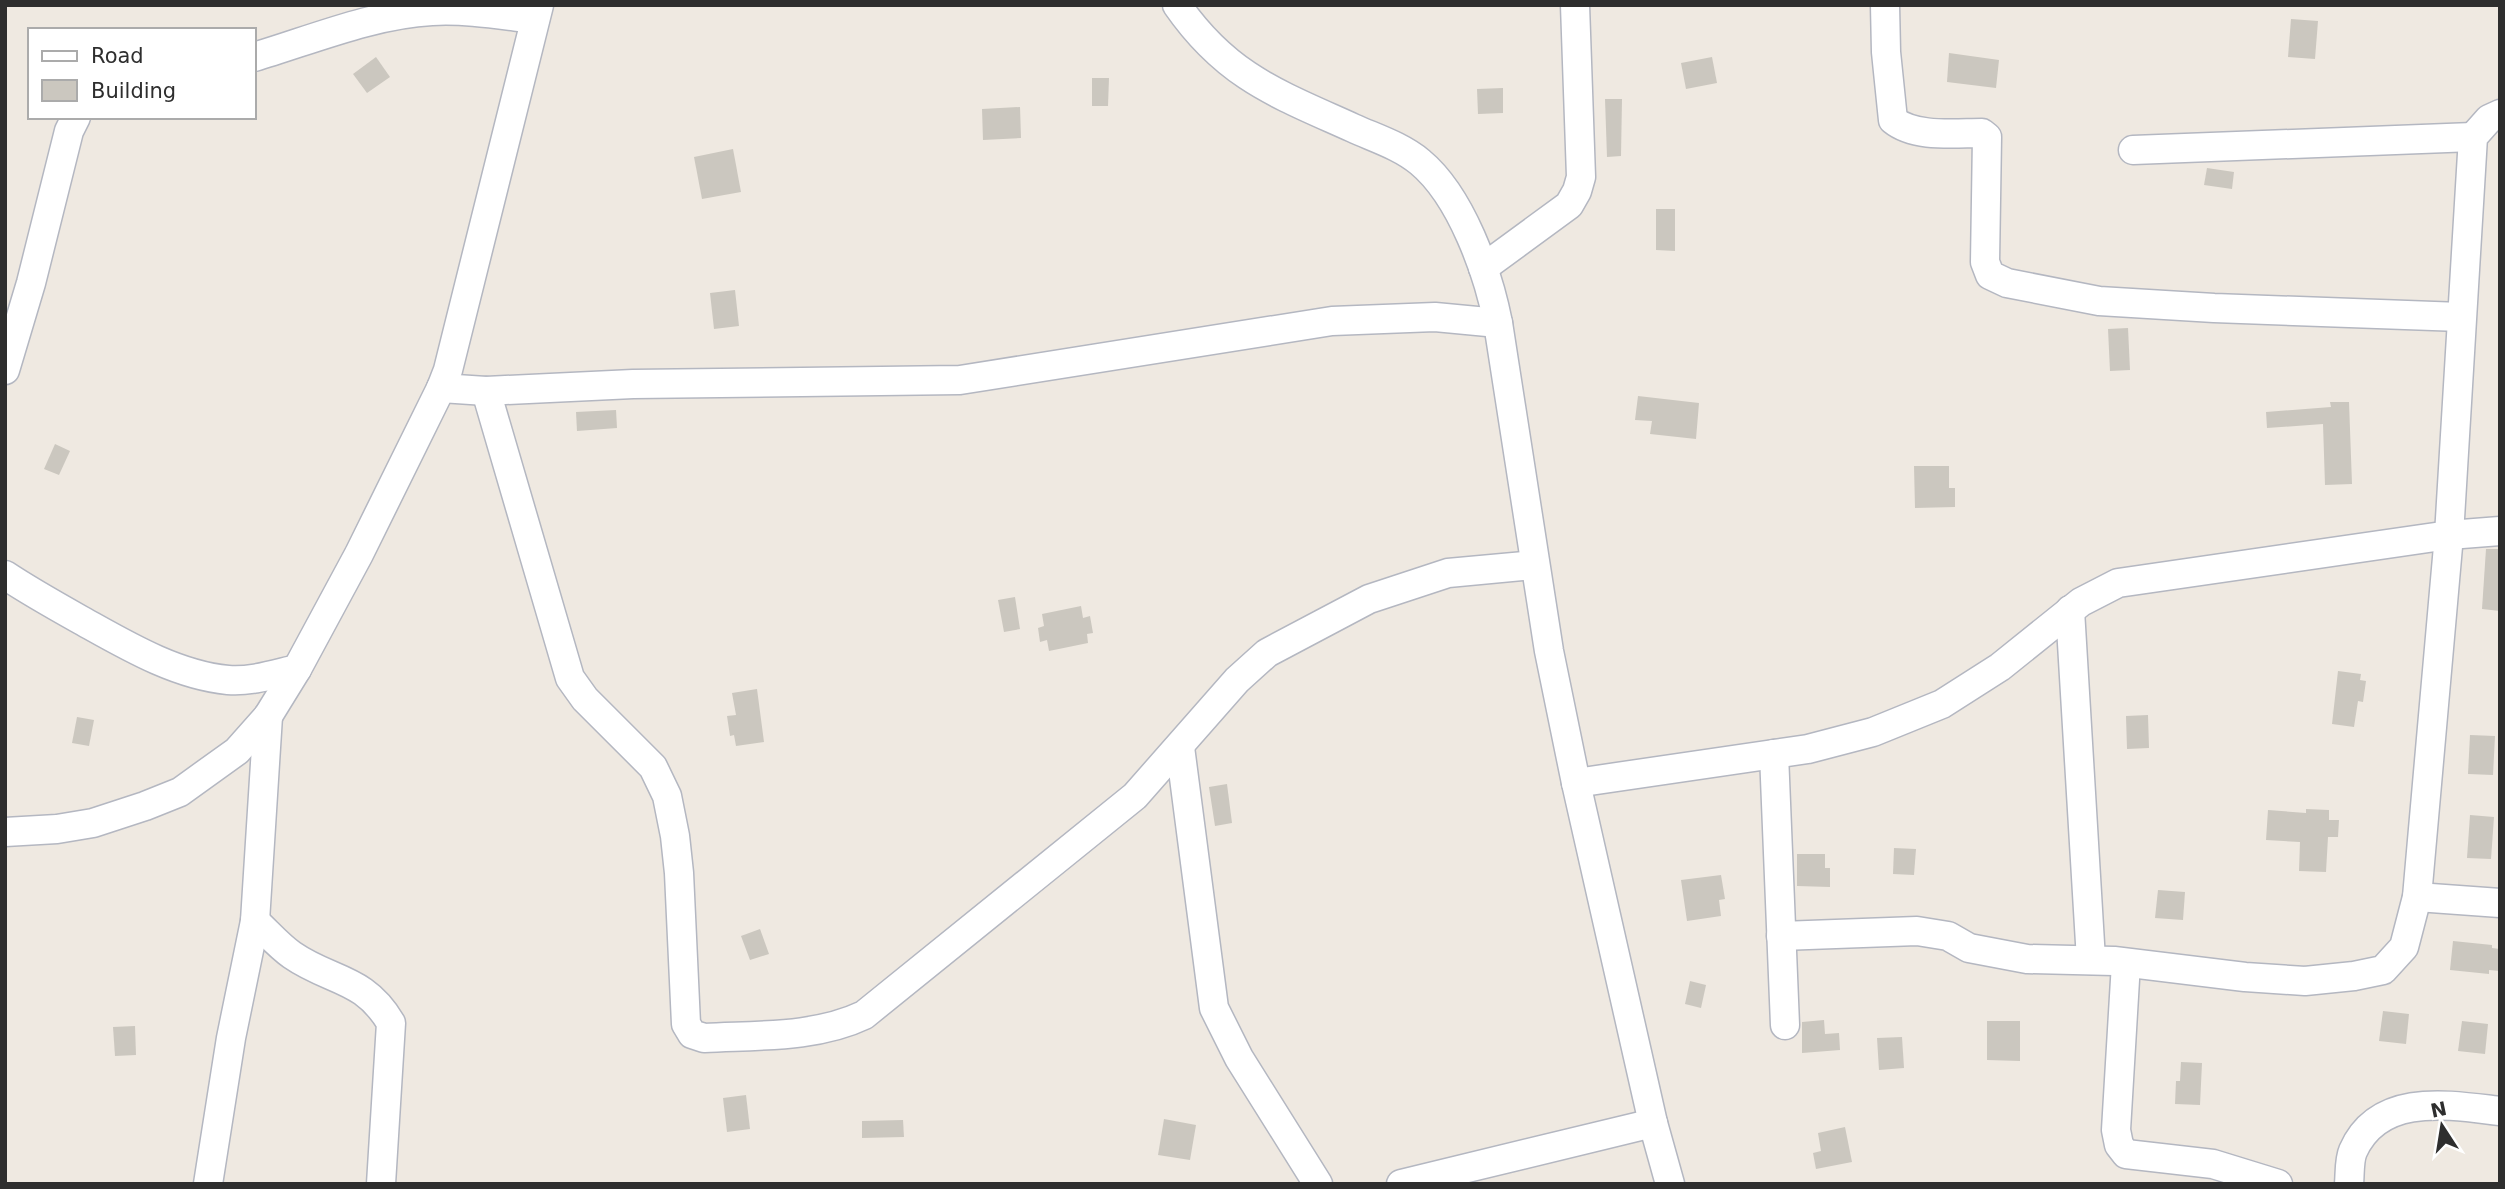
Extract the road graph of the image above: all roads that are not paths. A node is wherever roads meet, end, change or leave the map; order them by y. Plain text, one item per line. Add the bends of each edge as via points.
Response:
1 (1177, 5) edge
2 (1575, 5) edge
3 (1885, 5) edge
4 (537, 12) edge
5 (256, 56) edge
6 (2500, 114) edge
7 (75, 119) edge
8 (2473, 137) junction
9 (2133, 150) dead end
10 (1483, 268) junction
11 (2461, 317) junction
12 (1497, 323) junction
13 (5, 370) edge
14 (441, 388) junction
15 (486, 391) junction
16 (2500, 531) edge
17 (2449, 535) junction
18 (1534, 565) junction
19 (5, 575) edge
20 (2070, 610) junction
21 (297, 670) junction
22 (268, 716) junction
23 (1180, 747) junction
24 (1774, 754) junction
25 (1576, 783) junction
26 (5, 832) edge
27 (2417, 897) junction
28 (2500, 903) edge
29 (255, 922) junction
30 (1782, 936) junction
31 (2091, 960) junction
32 (2126, 963) junction
33 (1785, 1025) dead end
34 (2500, 1111) edge
35 (1653, 1123) junction
36 (208, 1184) edge
37 (381, 1184) edge
38 (1318, 1184) edge
39 (1401, 1184) edge
40 (1670, 1184) edge
41 (2278, 1184) edge
42 (2349, 1184) edge

1 - 10 street via 1214,50 1263,87 1419,161 1460,216
2 - 10 street via 1581,177 1577,191 1569,205
3 - 11 street via 1893,120 1916,131 1982,133 1987,137 1985,262 1990,275 2007,283 2099,301
4 - 5 street via 434,10 393,15
4 - 14 street
6 - 8 street
7 - 13 street
8 - 9 street
8 - 11 street
10 - 12 street
11 - 17 street
12 - 15 street via 1435,317 1332,321 960,380 633,384
12 - 18 street
14 - 15 street
14 - 21 street
15 - 23 street via 570,678 653,767 667,796 679,873 686,1024 692,1034 704,1038 817,1030 842,1026 864,1015 1135,796
16 - 17 street
17 - 20 street via 2118,583
17 - 27 street
18 - 23 street via 1448,573 1369,599 1267,653 1237,680
18 - 25 street
19 - 21 street via 120,641 185,671 228,680
20 - 24 street via 2000,667 1942,704 1873,732
20 - 31 street
21 - 22 street
22 - 26 street via 237,751 180,792 93,823
22 - 29 street
23 - 38 street via 1214,1008 1239,1058
24 - 25 street
24 - 30 street
25 - 35 street
27 - 28 street
27 - 32 street via 2404,947 2383,970 2305,981
29 - 36 street
29 - 37 street via 292,955 366,992 390,1023
30 - 31 street via 1917,931 1948,936 1969,948 2027,959
30 - 33 street
31 - 32 street
32 - 41 street via 2116,1130 2119,1145 2126,1154 2213,1164
34 - 42 street via 2439,1104 2384,1115 2351,1153
35 - 39 street
35 - 40 street

